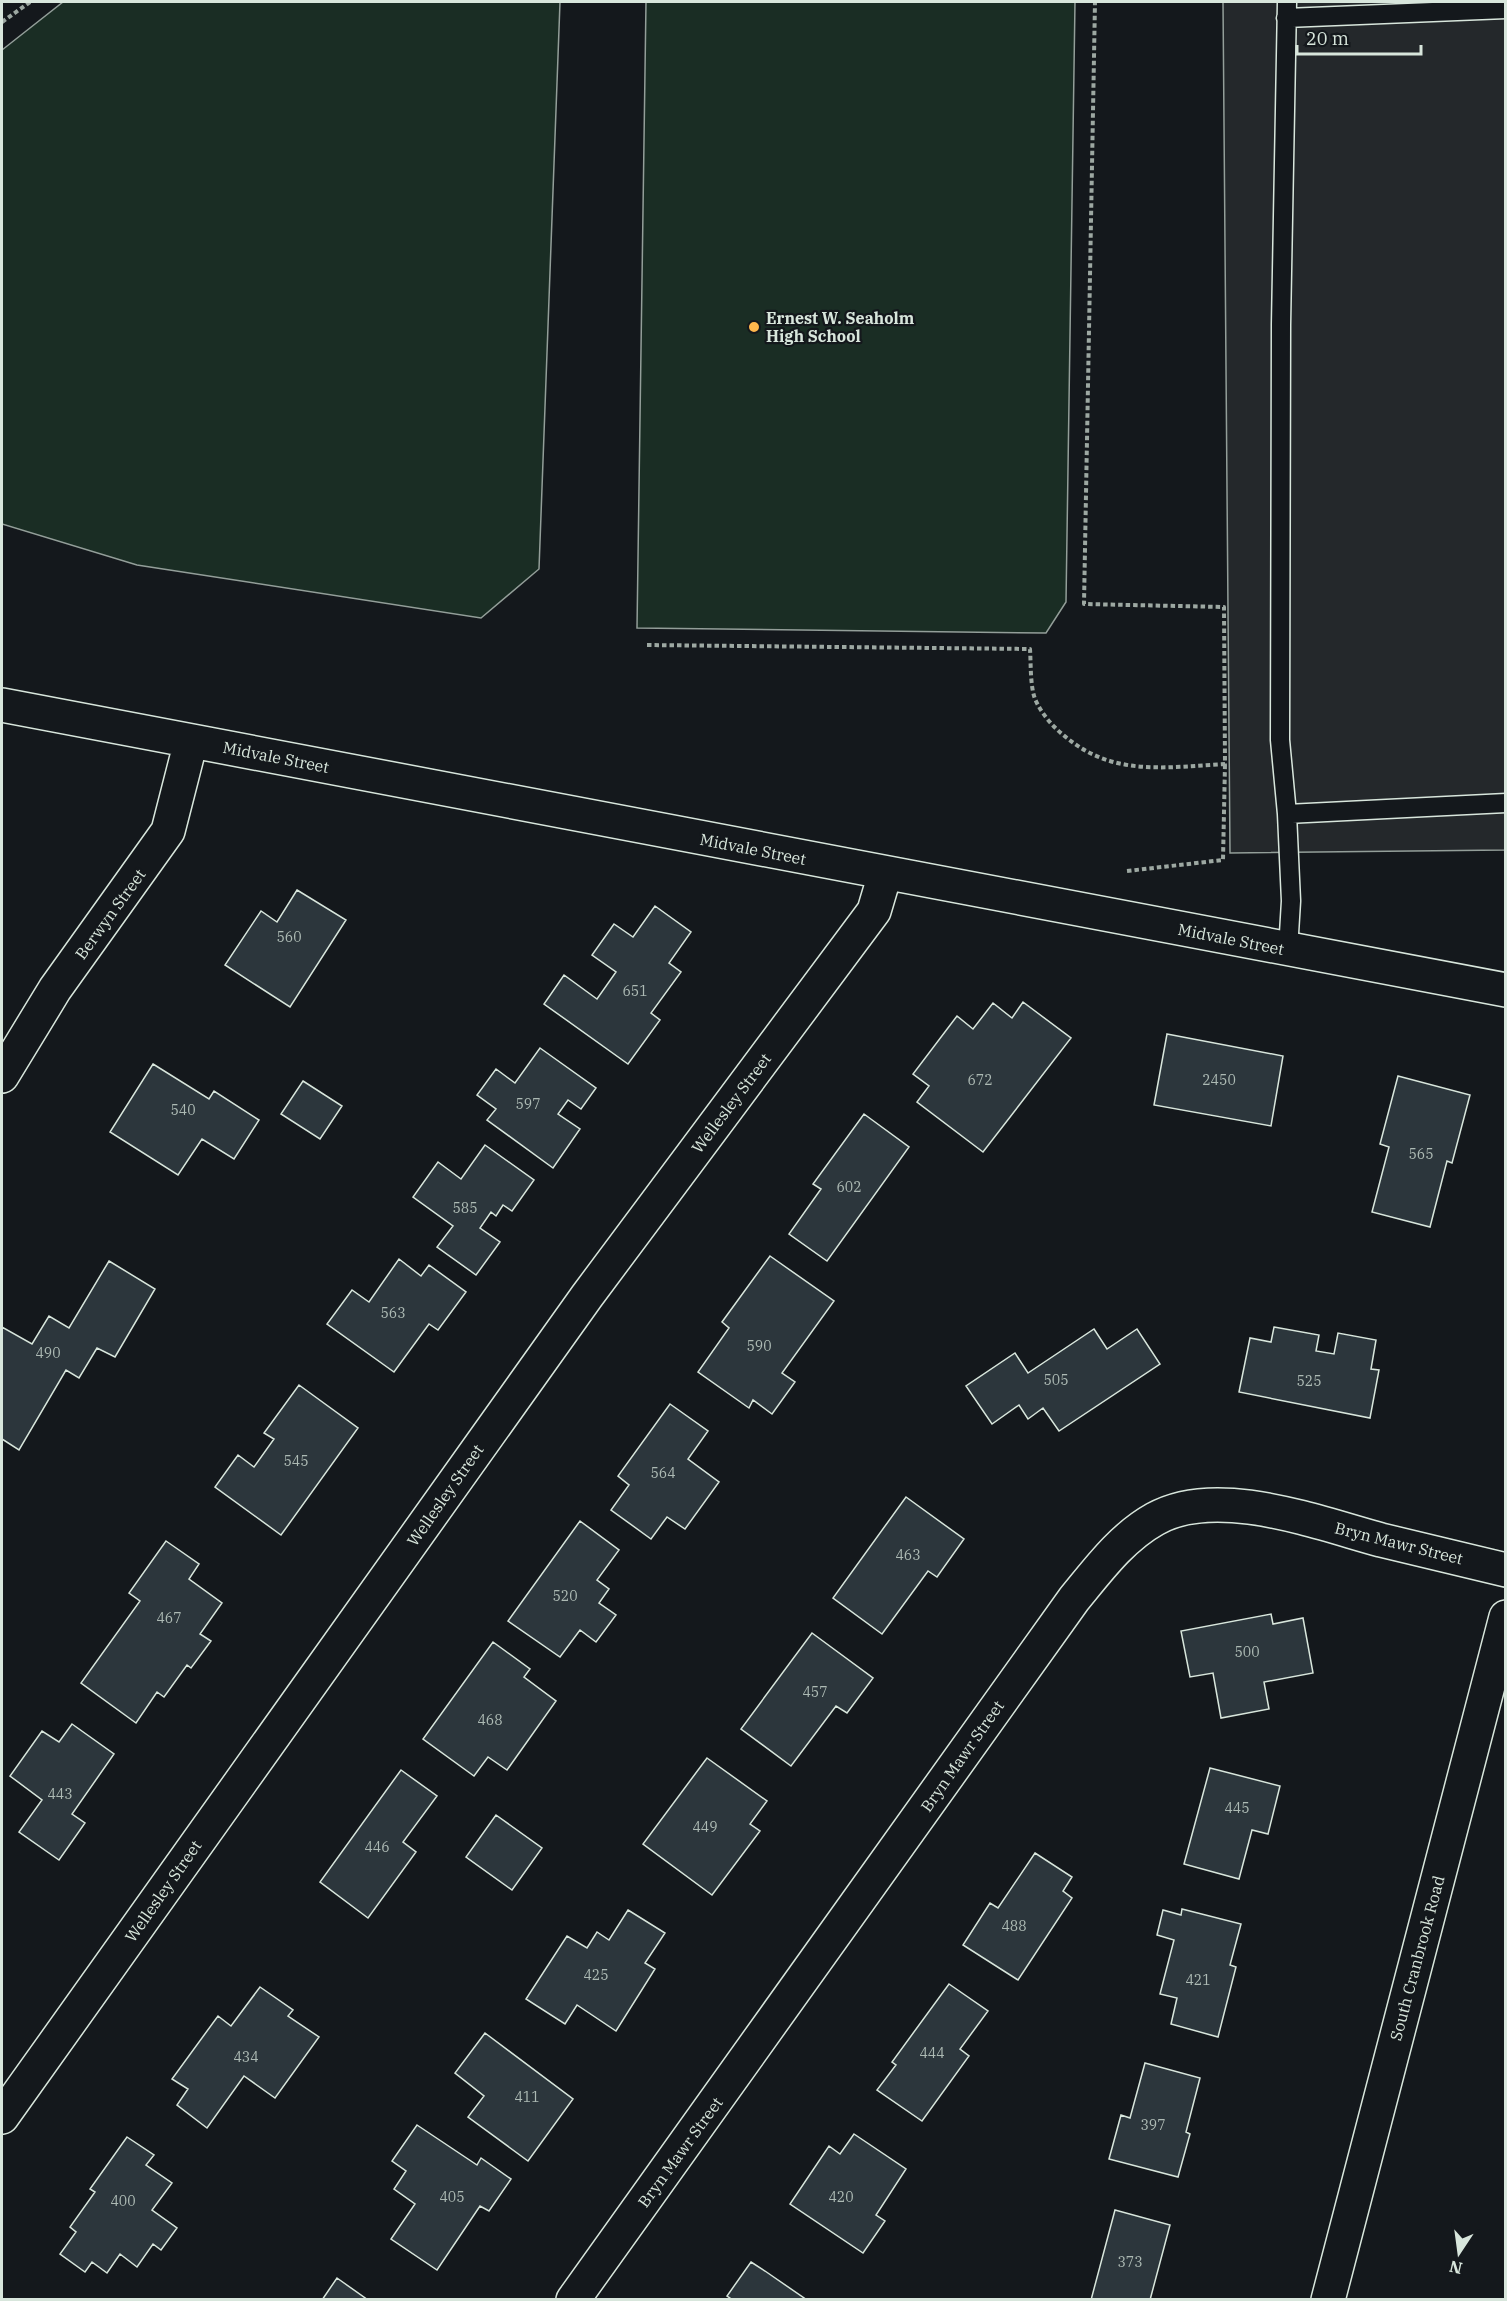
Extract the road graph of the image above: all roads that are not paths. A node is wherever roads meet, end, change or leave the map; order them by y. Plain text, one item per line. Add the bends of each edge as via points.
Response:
1 (1506, 9) edge
2 (1286, 10) edge
3 (2, 705) edge
4 (191, 741) junction
5 (1506, 803) edge
6 (1287, 814) junction
7 (885, 874) junction
8 (1288, 950) junction
9 (1506, 990) edge
10 (2, 1076) edge
11 (1506, 1570) edge
12 (1506, 1617) edge
13 (2, 2117) edge
14 (573, 2300) edge
15 (1328, 2300) edge

1 - 2 lane
2 - 6 lane via 1280,740
3 - 4 street, Midvale Street
4 - 7 street, Midvale Street
4 - 10 street, Berwyn Street via 168,831 55,989
5 - 6 lane
6 - 8 lane via 1291,901
7 - 8 street, Midvale Street
7 - 13 street, Wellesley Street via 874,911 587,1296
8 - 9 street, Midvale Street
11 - 14 street, Bryn Mawr Street via 1282,1514 1229,1505 1193,1506 1155,1519 1110,1553
12 - 15 street, South Cranbrook Road

